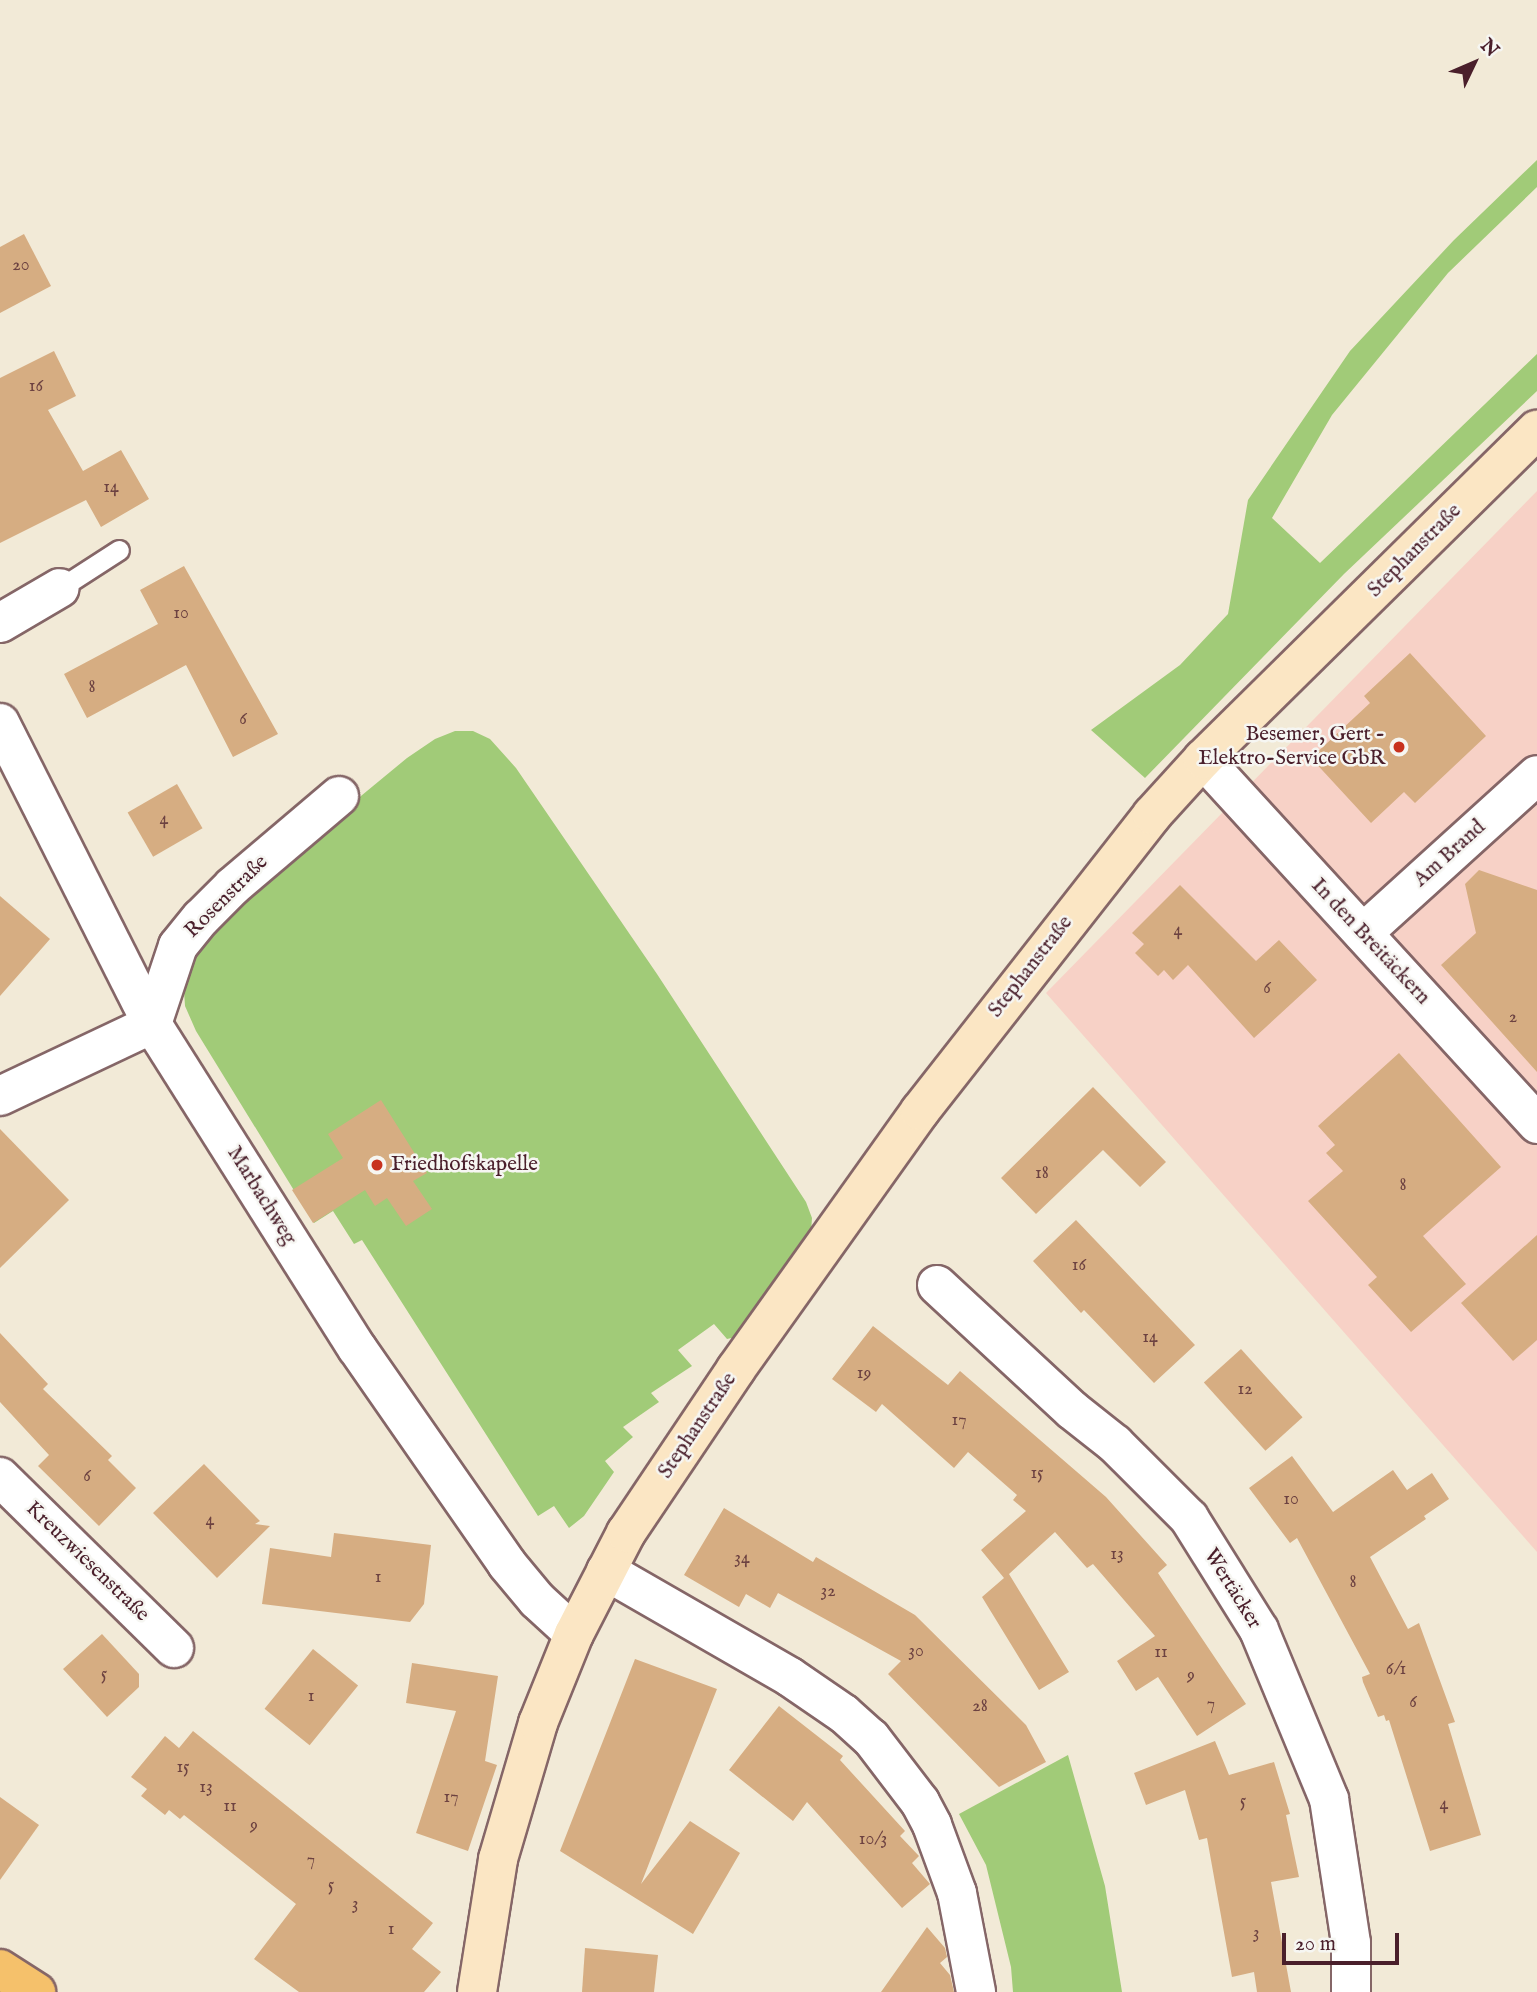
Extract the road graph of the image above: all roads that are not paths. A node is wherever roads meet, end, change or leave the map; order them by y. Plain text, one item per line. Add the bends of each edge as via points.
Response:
1 (1537, 430) edge
2 (119, 550) dead end
3 (60, 588) joint
4 (0, 623) edge
5 (0, 723) edge
6 (9, 759) edge
7 (1203, 759) junction
8 (1537, 775) edge
9 (339, 796) dead end
10 (1363, 933) junction
11 (152, 1024) junction
12 (0, 1096) edge
13 (1537, 1124) edge
14 (937, 1284) dead end
15 (0, 1477) edge
16 (606, 1571) junction
17 (574, 1634) junction
18 (174, 1648) dead end
19 (0, 1969) edge
20 (36, 1992) edge
21 (477, 1992) edge
22 (976, 1992) edge
23 (1351, 1992) edge

1 - 7 street, Stephanstraße
2 - 3 lane
3 - 4 street
5 - 6 street, Marbachweg
6 - 11 street, Marbachweg
7 - 10 street, In den Breitäckern
7 - 16 street, Stephanstraße via 1152,815 920,1111 736,1369 626,1533
8 - 10 street, Am Brand
9 - 11 street, Rosenstraße via 233,886 178,946
10 - 13 street, In den Breitäckern
11 - 12 street
11 - 17 street, Marbachweg via 357,1348 507,1564
14 - 23 street, Wertäcker via 1115,1444 1189,1518 1259,1630 1329,1799 1351,1943
15 - 18 street, Kreuzwiesenstraße
16 - 17 street, Stephanstraße
16 - 22 street via 801,1684 871,1738 916,1796 932,1825 957,1894
17 - 21 street, Stephanstraße via 538,1723 498,1860
19 - 20 main road

